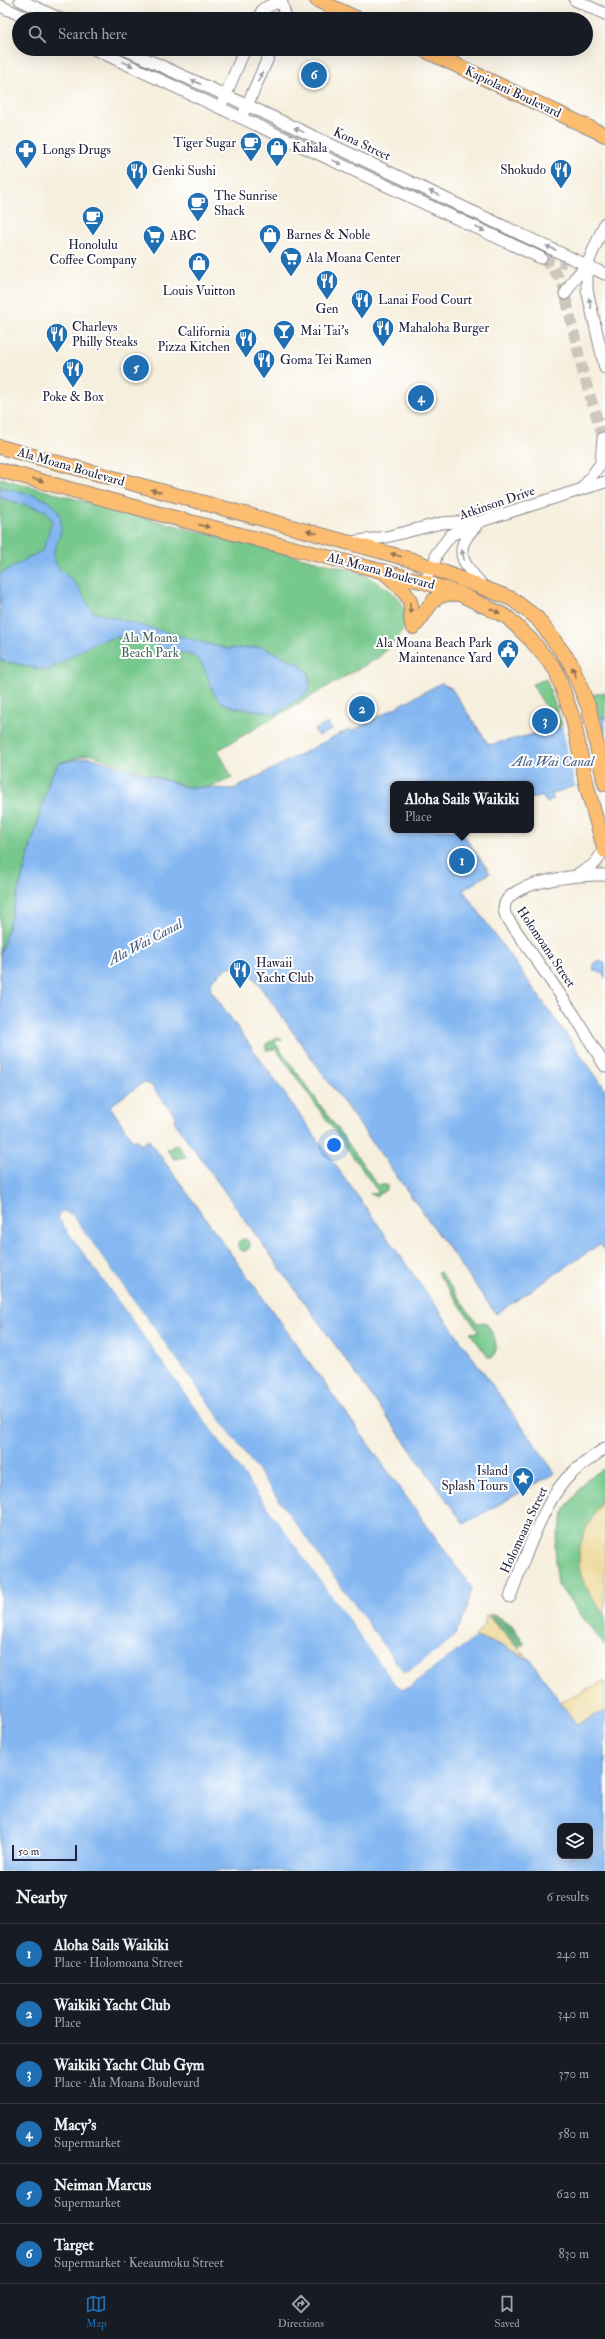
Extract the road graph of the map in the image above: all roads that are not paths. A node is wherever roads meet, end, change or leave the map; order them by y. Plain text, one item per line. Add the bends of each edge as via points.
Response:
1 (20, 0) edge
2 (281, 0) edge
3 (318, 0) edge
4 (575, 0) edge
5 (0, 6) edge
6 (13, 12) edge
7 (46, 12) edge
8 (262, 12) edge
9 (284, 12) edge
10 (343, 12) edge
11 (605, 14) edge
12 (109, 56) edge
13 (139, 56) edge
14 (242, 56) edge
15 (269, 56) edge
16 (437, 56) edge
17 (225, 95) junction
18 (247, 105) junction
19 (220, 107) junction
20 (242, 117) junction
21 (605, 135) edge
22 (605, 223) edge
23 (541, 258) tunnel mouth
24 (566, 263) tunnel mouth
25 (587, 265) junction
26 (605, 274) edge
27 (565, 294) dead end
28 (605, 368) edge
29 (604, 441) edge
30 (0, 447) edge
31 (0, 470) edge
32 (605, 482) edge
33 (582, 489) junction
34 (481, 521) junction
35 (350, 542) junction
36 (433, 567) junction
37 (382, 571) junction
38 (424, 582) junction
39 (484, 587) junction
40 (460, 594) junction
41 (605, 783) edge
42 (604, 849) edge
43 (605, 874) edge
44 (567, 877) junction
45 (605, 1066) edge
46 (605, 1448) edge
47 (510, 1597) dead end

1 - 7 street
2 - 8 street
2 - 9 street
3 - 10 main road
4 - 11 street
5 - 6 street
12 -> 19 street, Kona Street
17 -> 13 street, Kona Street
14 - 17 street
18 -> 15 street
16 - 21 main road, Kapiolani Boulevard
17 - 18 street, Kona Street
17 - 19 street
18 - 20 street
25 -> 18 street, Kona Street
19 - 20 street, Kona Street
20 -> 23 street, Kona Street
22 - 25 street
24 - 25 street, Kona Street
25 - 26 street, Kona Street
25 - 27 street
28 -> 25 street via 587,290
29 - 33 street via 601,462
35 -> 30 main road, Ala Moana Boulevard
31 -> 37 main road, Ala Moana Boulevard
32 - 33 street, Atkinson Drive
33 - 34 street, Atkinson Drive
34 - 35 street via 441,523 386,538
34 - 36 street, Atkinson Drive via 450,535 437,552
39 -> 34 street via 462,559 461,547 466,535
36 -> 35 main road, Ala Moana Boulevard
36 - 38 street, Atkinson Drive
36 - 39 main road, Ala Moana Boulevard
37 - 38 main road, Ala Moana Boulevard
37 -> 40 main road via 408,596 413,627 420,621 432,601 443,595
38 - 40 main road, Ala Moana Boulevard
41 -> 39 main road, Ala Moana Boulevard via 589,708 570,662 538,618 512,599
40 -> 42 main road, Ala Moana Boulevard via 507,617 531,640 556,670 572,719
42 - 44 street, Holomoana Street via 592,868
43 - 44 street, Holomoana Street
44 - 45 street, Holomoana Street via 514,891 506,901 505,911 590,1039
46 - 47 street, Holomoana Street via 574,1471 557,1491

